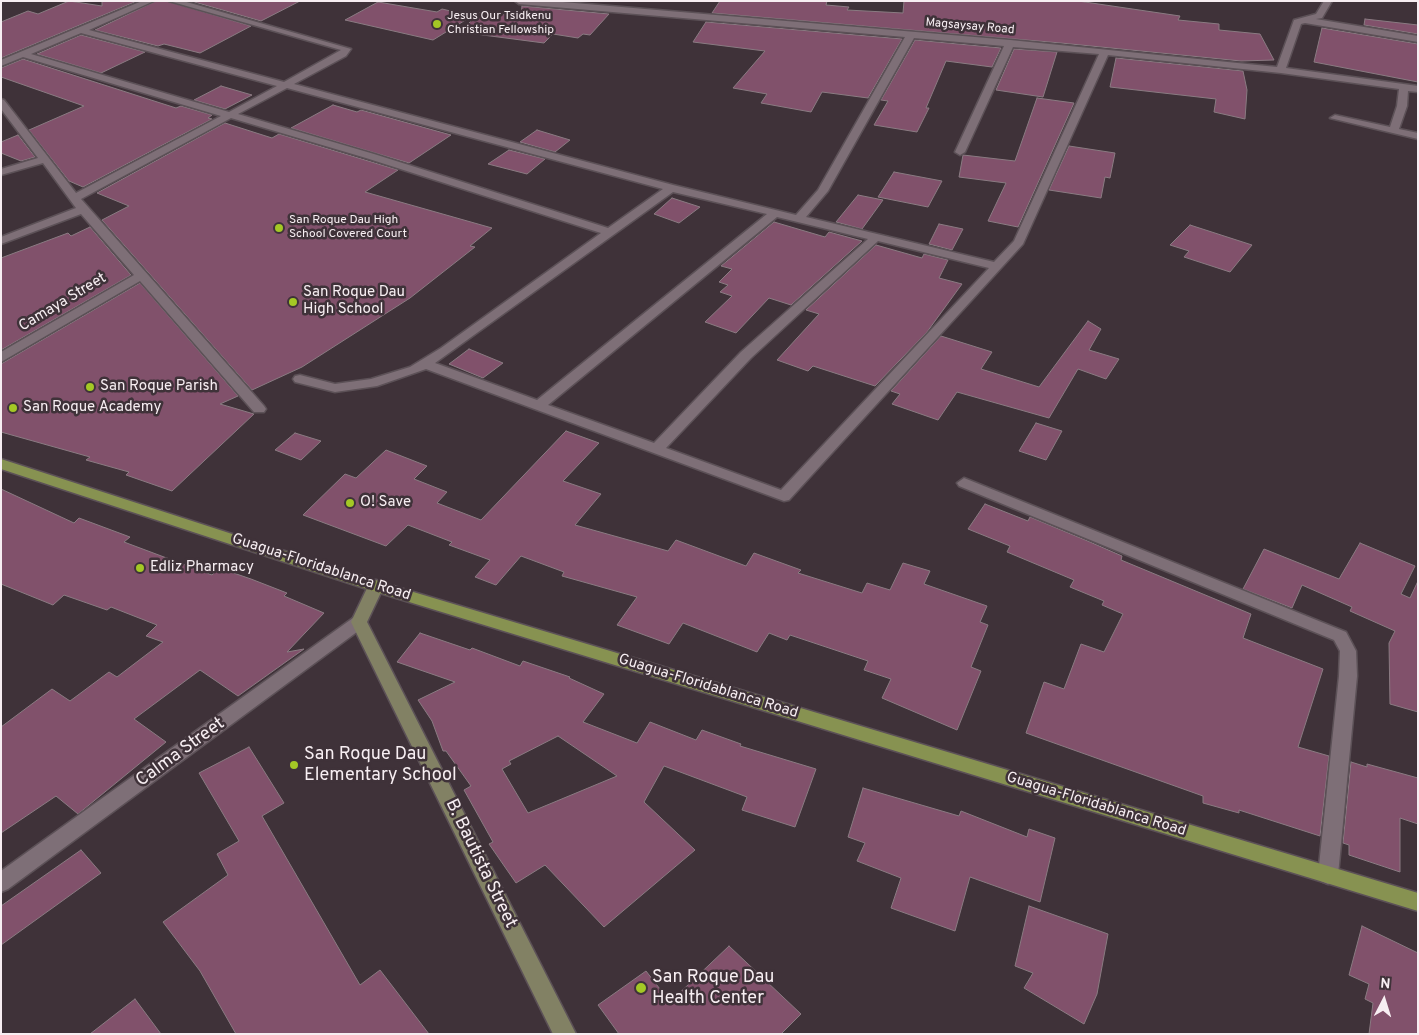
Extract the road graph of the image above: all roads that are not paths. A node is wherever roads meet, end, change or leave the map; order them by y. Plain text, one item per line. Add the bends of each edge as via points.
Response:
1 (150, 1) edge
2 (172, 1) edge
3 (519, 1) edge
4 (1328, 1) edge
5 (1305, 20) junction
6 (80, 30) junction
7 (911, 35) junction
8 (1418, 39) edge
9 (1010, 43) junction
10 (1105, 52) junction
11 (25, 55) junction
12 (1, 63) edge
13 (1281, 70) junction
14 (285, 84) junction
15 (1404, 87) junction
16 (1418, 89) edge
17 (4, 108) edge
18 (227, 115) junction
19 (1335, 118) dead end
20 (1394, 130) junction
21 (1418, 136) edge
22 (960, 152) dead end
23 (46, 159) junction
24 (1, 172) edge
25 (671, 188) junction
26 (75, 198) junction
27 (83, 209) junction
28 (775, 213) junction
29 (798, 219) junction
30 (611, 233) junction
31 (876, 237) junction
32 (1, 241) edge
33 (996, 266) junction
34 (142, 275) junction
35 (1, 358) edge
36 (424, 364) junction
37 (300, 379) dead end
38 (538, 406) junction
39 (259, 409) dead end
40 (656, 449) junction
41 (3, 466) edge
42 (964, 483) dead end
43 (376, 586) junction
44 (359, 622) junction
45 (1328, 875) junction
46 (1, 883) edge
47 (1418, 902) edge
48 (565, 1034) edge

1 - 6 street
2 - 14 street via 347,49
3 - 7 street, Magsaysay Road
4 - 5 street via 1319,16
5 - 8 street
5 - 13 street via 1297,22
6 - 11 street
6 - 14 street
7 - 9 street, Magsaysay Road
7 - 29 street via 823,191
9 - 10 street, Magsaysay Road
9 - 22 street
10 - 13 street, Magsaysay Road
10 - 33 street via 1019,242
11 - 12 street
11 - 18 street
13 - 15 street, Magsaysay Road
14 - 18 street
14 - 25 street
15 - 16 street, Magsaysay Road
15 - 20 street
17 - 23 street
18 - 26 street
18 - 30 street via 370,156
19 - 20 street
20 - 21 street
23 - 24 street
23 - 26 street
25 - 28 street
25 - 30 street
26 - 27 street
27 - 32 street
27 - 34 street
28 - 29 street
28 - 38 street
29 - 31 street
30 - 36 street
31 - 33 street
31 - 40 street via 746,356
33 - 40 street via 784,496
34 - 35 street, Camaya Street
34 - 39 street
36 - 37 street via 372,383 335,388
36 - 38 street
38 - 40 street
41 - 43 main road, Guagua-Floridablanca Road
42 - 45 street via 1340,636 1348,651 1348,676
43 - 44 street
43 - 45 main road, Guagua-Floridablanca Road
44 - 46 street, Calma Street
44 - 48 street, B. Bautista Street
45 - 47 main road, Guagua-Floridablanca Road

